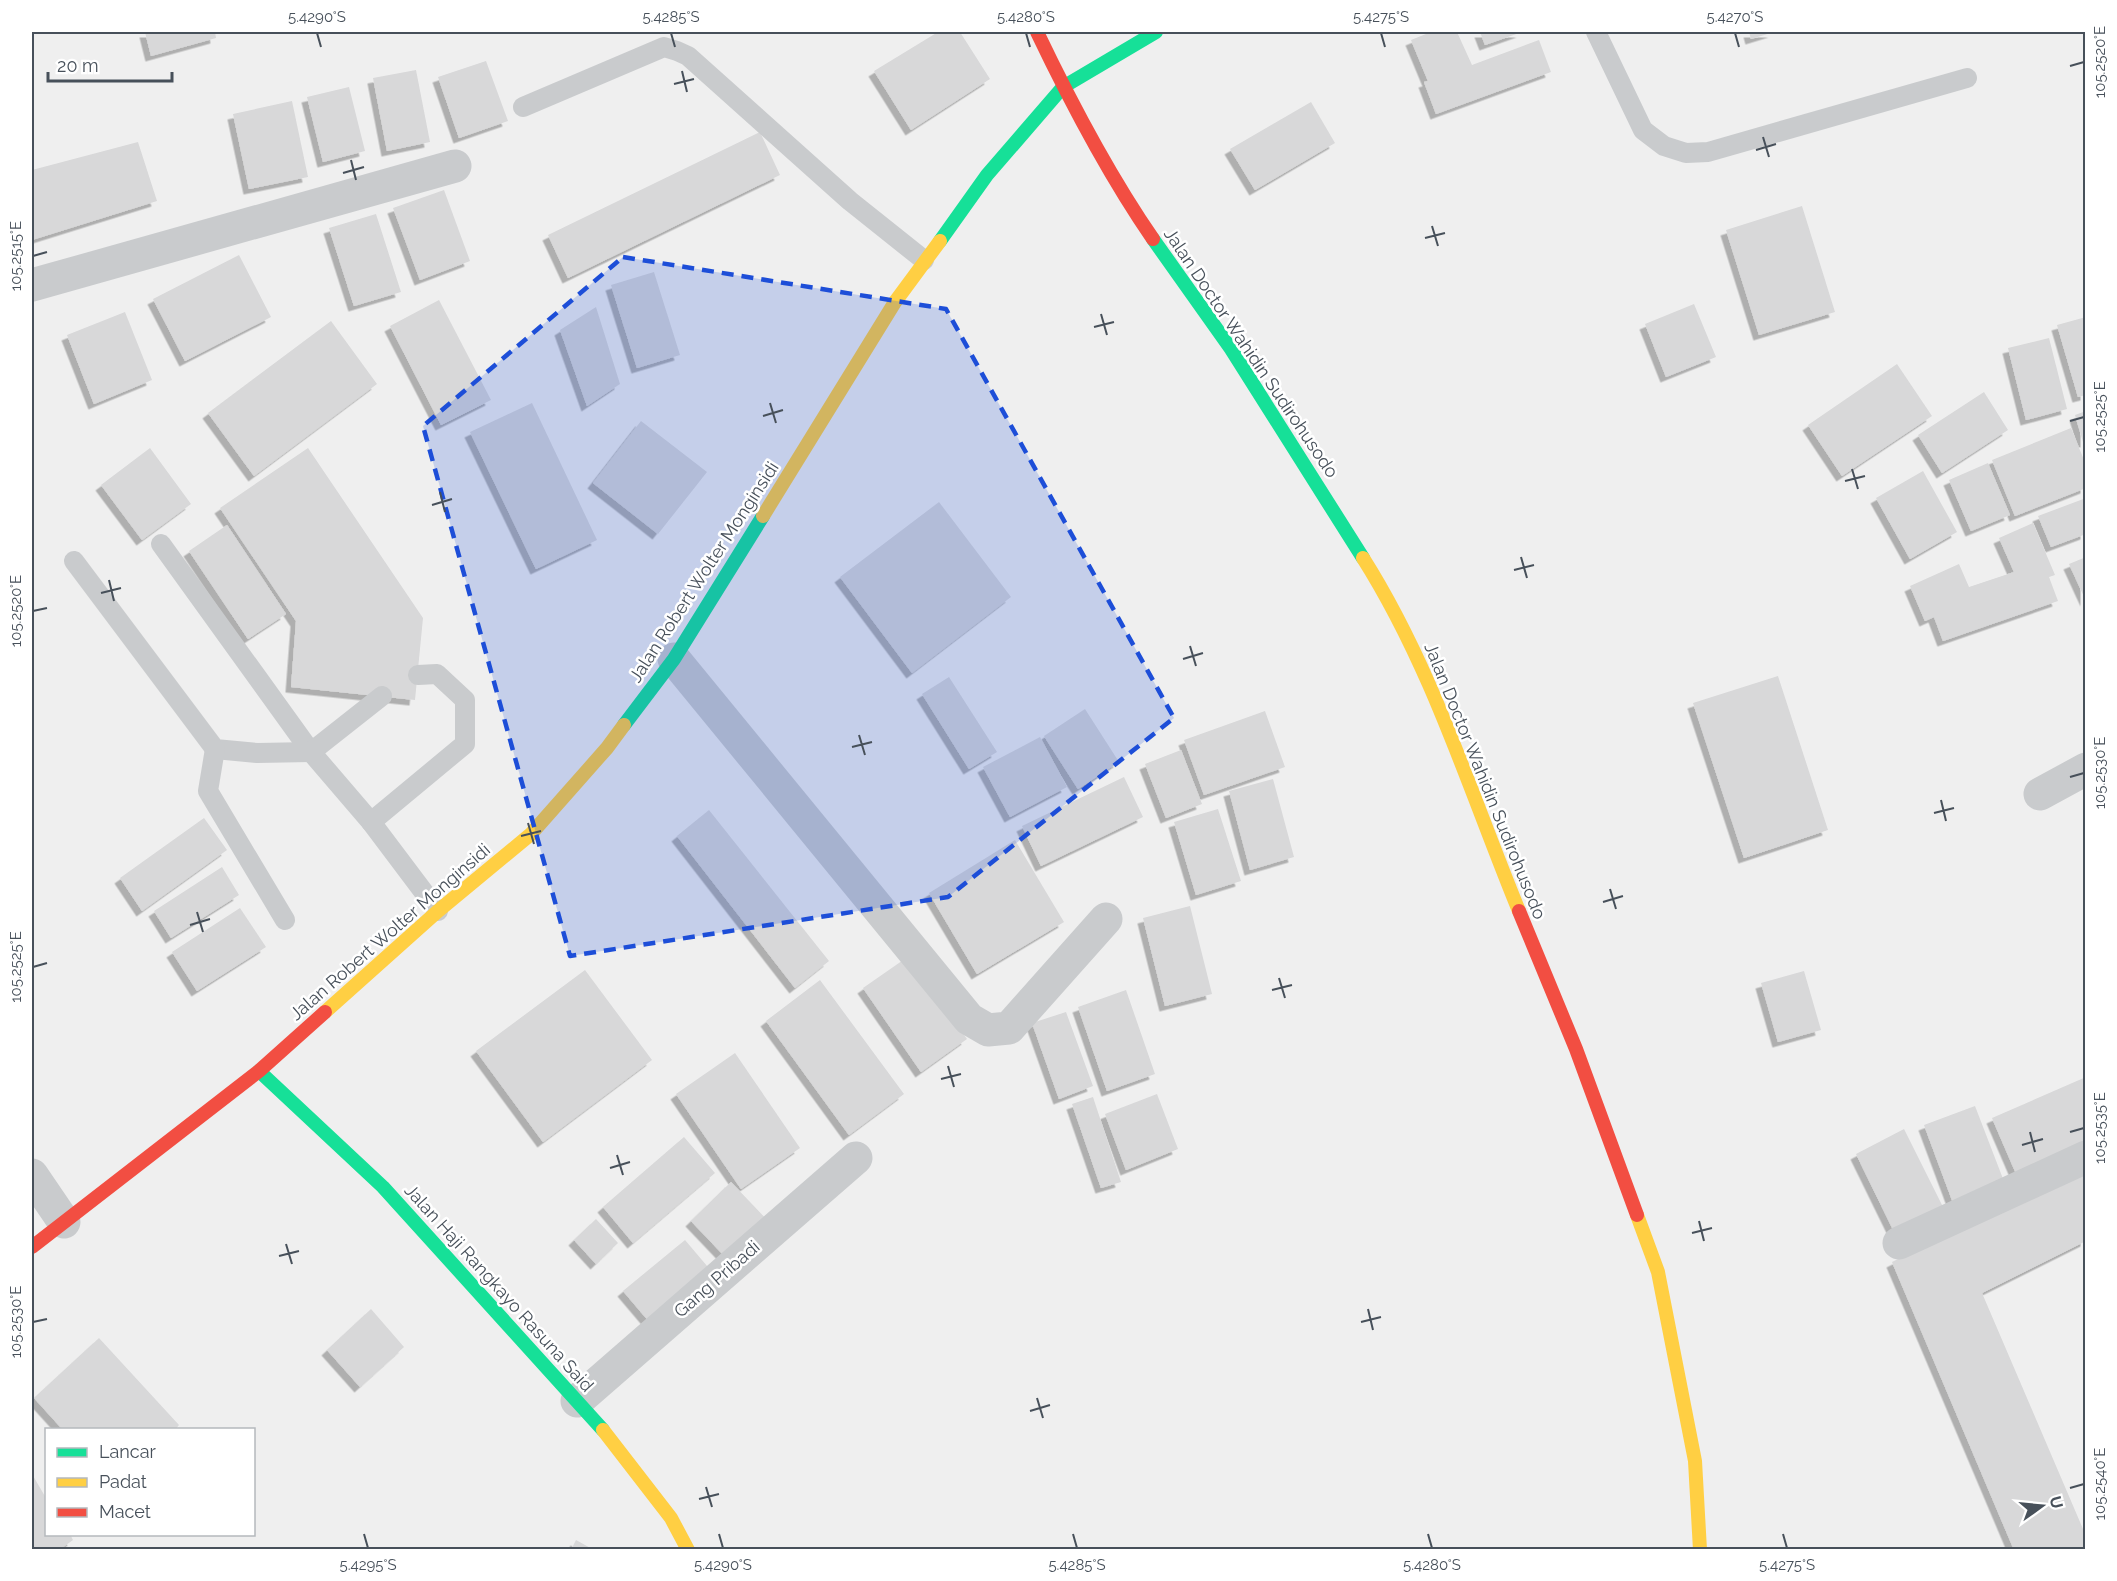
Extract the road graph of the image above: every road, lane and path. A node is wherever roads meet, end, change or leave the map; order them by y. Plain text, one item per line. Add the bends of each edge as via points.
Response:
1 (1037, 32) edge
2 (1156, 32) edge
3 (1596, 32) edge
4 (1967, 78) dead end
5 (1063, 87) junction
6 (523, 107) dead end
7 (455, 166) dead end
8 (924, 260) junction
9 (32, 285) edge
10 (161, 544) dead end
11 (74, 561) dead end
12 (674, 659) junction
13 (418, 675) dead end
14 (382, 696) dead end
15 (216, 749) junction
16 (311, 752) junction
17 (2085, 769) edge
18 (2040, 794) dead end
19 (370, 822) junction
20 (438, 911) junction
21 (1106, 919) dead end
22 (285, 920) dead end
23 (259, 1071) junction
24 (2085, 1157) edge
25 (856, 1158) dead end
26 (32, 1175) edge
27 (64, 1222) junction
28 (1899, 1242) dead end
29 (32, 1247) edge
30 (577, 1401) junction
31 (688, 1550) edge
32 (1700, 1550) edge

1 - 5 main road, Jalan Doctor Wahidin Sudirohusodo
2 - 5 main road, Jalan Robert Wolter Monginsidi
3 - 4 lane via 1643,130 1664,146 1686,153 1708,152
5 - 8 main road, Jalan Robert Wolter Monginsidi via 987,175
5 - 32 main road, Jalan Doctor Wahidin Sudirohusodo via 1128,203 1231,349 1371,570 1451,735 1576,1049 1658,1272 1695,1461
6 - 8 lane via 664,47 678,51
7 - 9 street
8 - 12 main road, Jalan Robert Wolter Monginsidi
10 - 16 lane
11 - 15 lane
12 - 20 main road, Jalan Robert Wolter Monginsidi via 607,748 531,834
12 - 21 street via 969,1019 988,1030 1009,1028
13 - 19 lane via 437,674 465,700 465,744
14 - 16 lane
15 - 16 lane
15 - 22 lane via 208,791
16 - 19 lane
17 - 18 street
19 - 20 lane
20 - 23 main road, Jalan Robert Wolter Monginsidi
23 - 27 main road, Jalan Robert Wolter Monginsidi
23 - 30 main road, Jalan Haji Rangkayo Rasuna Said via 383,1187
24 - 28 street
25 - 30 street, Gang Pribadi
26 - 27 street
27 - 29 main road, Jalan Robert Wolter Monginsidi
30 - 31 main road, Jalan Haji Rangkayo Rasuna Said via 671,1518

